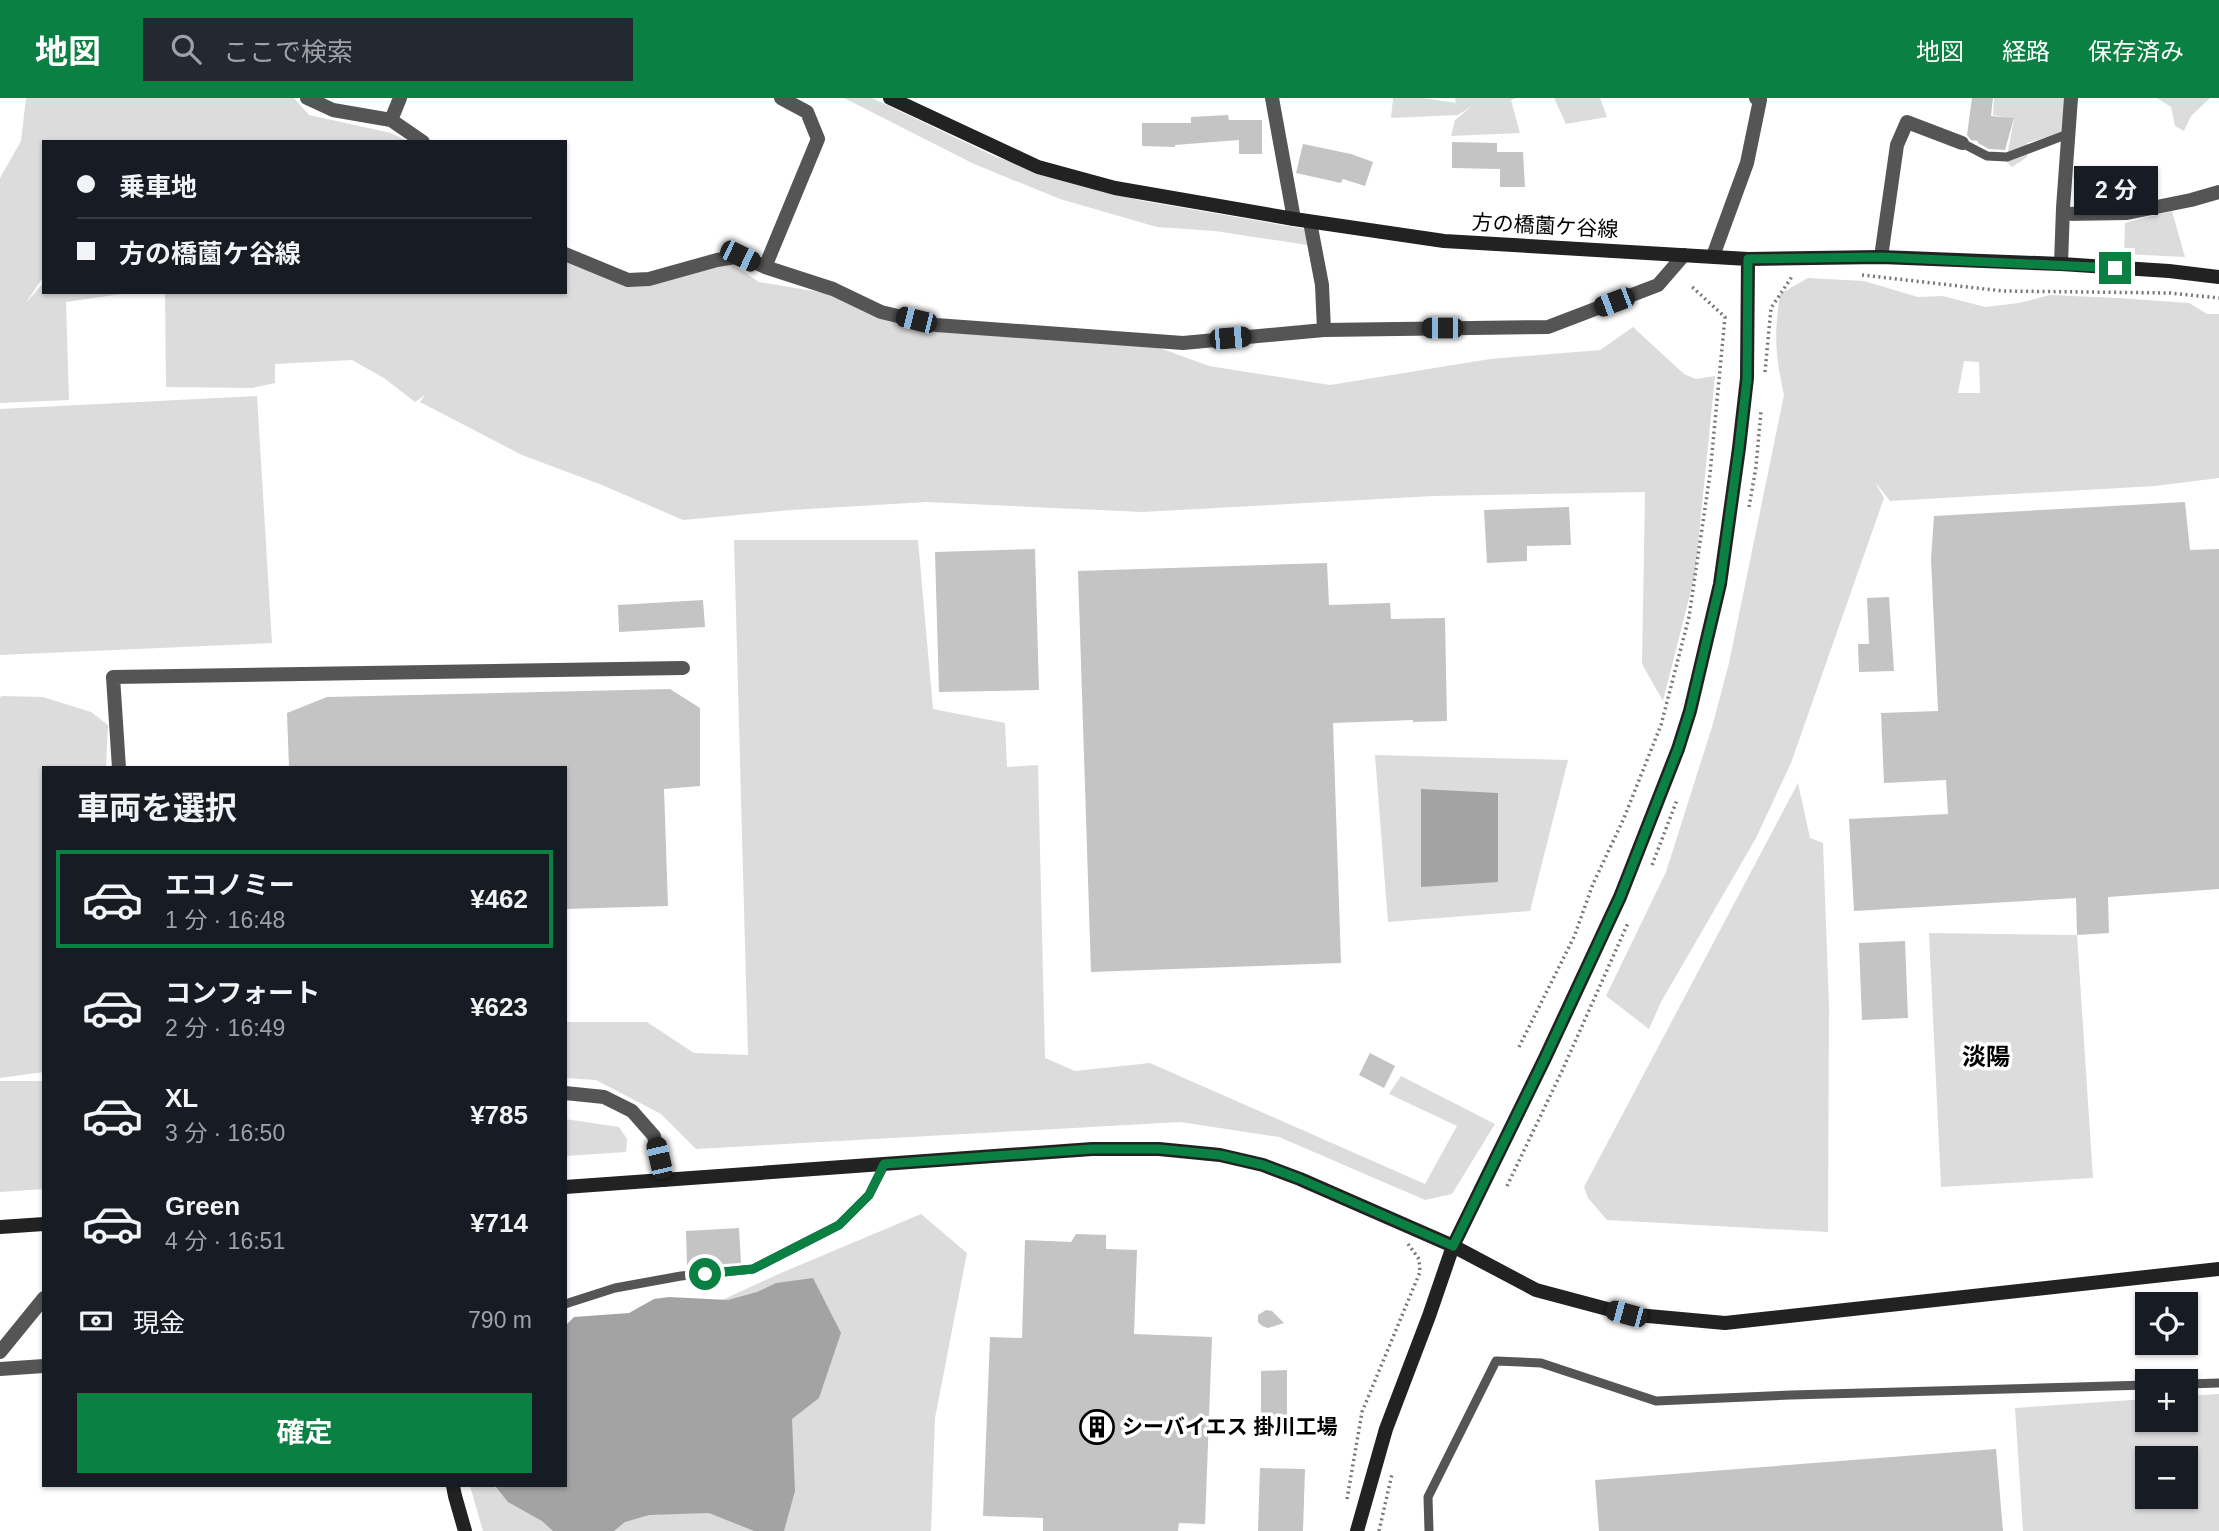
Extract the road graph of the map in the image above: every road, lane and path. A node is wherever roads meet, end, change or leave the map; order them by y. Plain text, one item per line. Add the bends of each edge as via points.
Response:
1 (307, 98) edge
2 (400, 98) edge
3 (781, 98) edge
4 (890, 98) edge
5 (1272, 98) edge
6 (1756, 98) edge
7 (2071, 98) edge
8 (391, 121) junction
9 (2068, 134) junction
10 (420, 140) edge
11 (1962, 143) joint
12 (2094, 184) dead end
13 (2219, 192) edge
14 (2063, 214) junction
15 (2102, 214) junction
16 (1294, 219) junction
17 (1310, 222) junction
18 (567, 255) edge
19 (1684, 255) junction
20 (1713, 256) junction
21 (1881, 257) junction
22 (1748, 259) junction
23 (2061, 264) junction
24 (765, 267) junction
25 (1794, 272) dead end
26 (1860, 275) dead end
27 (2219, 277) edge
28 (1690, 285) dead end
29 (2219, 298) edge
30 (1324, 330) junction
31 (1767, 349) dead end
32 (683, 668) dead end
33 (119, 766) edge
34 (1519, 1047) dead end
35 (567, 1093) edge
36 (884, 1164) junction
37 (664, 1180) junction
38 (567, 1187) edge
39 (42, 1224) edge
40 (0, 1227) edge
41 (1398, 1240) dead end
42 (1453, 1246) junction
43 (2219, 1269) edge
44 (42, 1300) edge
45 (567, 1303) edge
46 (0, 1352) edge
47 (42, 1366) edge
48 (0, 1369) edge
49 (2219, 1383) edge
50 (2198, 1384) edge
51 (2135, 1385) edge
52 (453, 1487) edge
53 (1346, 1506) dead end
54 (465, 1531) edge
55 (1357, 1531) edge
56 (1429, 1531) edge

1 - 8 street via 333,110
2 - 8 street
3 - 24 street via 807,112 818,139
4 - 16 street, 方の橋薗ケ谷線 via 1038,167 1115,188
5 - 16 street
6 - 20 street via 1760,100 1747,163
7 - 9 street
8 - 10 street
9 - 11 lane via 2007,157 1987,156
9 - 14 street
11 - 21 street via 1907,122 1897,145
12 - 15 lane
13 - 15 street via 2127,213
14 - 15 street
14 - 23 street
16 - 17 street, 方の橋薗ケ谷線
17 - 19 street, 方の橋薗ケ谷線 via 1444,241
17 - 30 street via 1322,285
18 - 24 street via 628,280 740,256
19 - 20 street, 方の橋薗ケ谷線
19 - 30 street via 1658,285 1548,327
20 - 22 street, 方の橋薗ケ谷線
21 - 22 street, 方の橋薗ケ谷線
21 - 23 street, 方の橋薗ケ谷線
22 - 42 street via 1747,379 1739,448 1720,584 1690,711 1620,897
23 - 27 street, 方の橋薗ケ谷線
24 - 30 street via 833,289 881,312 936,325 1183,343
25 - 31 path via 1771,308
26 - 29 path via 2003,291
28 - 34 path via 1725,317 1710,474 1689,617 1661,725 1574,937
32 - 33 street via 113,677
35 - 37 street via 604,1097 632,1111 654,1136
36 - 37 street
36 - 42 street via 1092,1149 1220,1155 1300,1179
36 - 45 lane via 869,1195 839,1225 753,1269 615,1288
37 - 38 street
39 - 40 street
41 - 53 path via 1409,1245 1419,1259 1420,1272 1362,1412
42 - 43 street via 1536,1290 1626,1314 1725,1323
42 - 55 street via 1386,1429
44 - 46 street
47 - 48 street
49 - 50 lane
51 - 56 lane via 1656,1401 1541,1363 1496,1361 1428,1497
52 - 54 street

